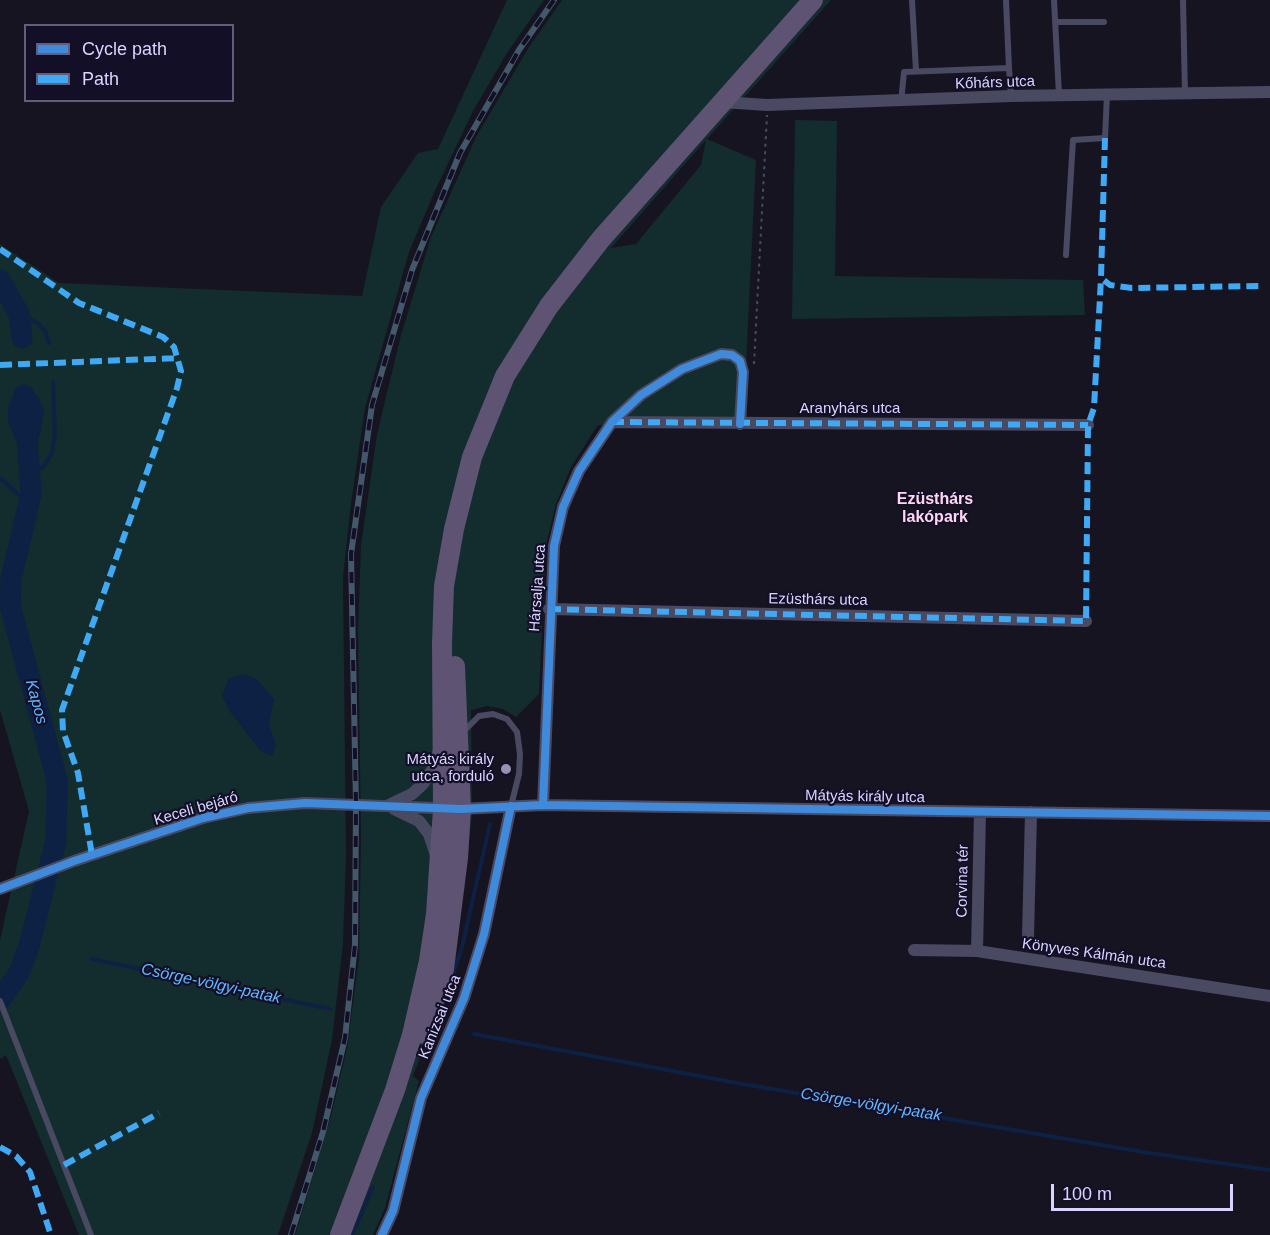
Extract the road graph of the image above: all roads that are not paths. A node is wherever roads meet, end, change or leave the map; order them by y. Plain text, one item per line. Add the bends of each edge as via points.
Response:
1 (813, 0) edge
2 (912, 0) edge
3 (1006, 0) edge
4 (1054, 0) edge
5 (1183, 0) edge
6 (1055, 22) junction
7 (1104, 22) dead end
8 (1009, 68) junction
9 (916, 71) junction
10 (1270, 92) edge
11 (1107, 94) junction
12 (1185, 94) junction
13 (1059, 95) junction
14 (1011, 96) junction
15 (722, 102) junction
16 (901, 102) junction
17 (1066, 255) dead end
18 (612, 422) junction
19 (740, 424) junction
20 (1088, 425) dead end
21 (549, 609) junction
22 (1086, 621) dead end
23 (450, 741) junction
24 (543, 805) junction
25 (387, 806) junction
26 (511, 806) junction
27 (452, 809) junction
28 (980, 812) junction
29 (1031, 812) junction
30 (1270, 816) edge
31 (439, 870) junction
32 (0, 889) edge
33 (1028, 937) dead end
34 (914, 950) dead end
35 (977, 951) junction
36 (1270, 996) edge
37 (0, 1001) edge
38 (361, 1183) junction
39 (91, 1235) edge
40 (340, 1235) edge
41 (382, 1235) edge

1 - 15 main road
2 - 9 lane
3 - 8 lane
4 - 6 lane
5 - 12 lane
6 - 7 lane
6 - 13 lane
8 - 9 lane
8 - 14 lane
9 - 16 lane via 904,72
10 - 12 street, Kőhárs utca
11 - 12 street, Kőhárs utca
11 - 13 street, Kőhárs utca
11 - 17 lane via 1105,138 1073,140
13 - 14 street, Kőhárs utca
14 - 16 street, Kőhárs utca
15 - 16 street, Kőhárs utca
15 - 23 main road via 601,239 549,306 506,376 472,457 444,586
18 - 19 street, Aranyhárs utca
18 - 19 street, Hársalja utca via 641,395 674,374 721,354 740,361 743,372
18 - 21 street, Hársalja utca via 579,471 563,507 554,546
19 - 20 street, Aranyhárs utca
21 - 22 street, Ezüsthárs utca
21 - 24 street, Hársalja utca
23 - 25 street via 423,784
23 - 26 lane via 479,716 493,714 507,719 517,732 520,754
23 - 27 main road
24 - 26 street, Mátyás király utca
24 - 28 street, Mátyás király utca
25 - 27 street, Keceli bejáró
25 - 31 street via 419,821 429,834
25 - 32 street, Keceli bejáró via 305,803 248,808 203,818
26 - 27 street, Mátyás király utca
26 - 41 street, Kanizsai utca via 484,934 464,998 421,1098 393,1211
27 - 31 main road
27 - 38 main road via 454,895 440,986 412,1068
28 - 29 street, Mátyás király utca
28 - 35 street, Corvina tér
29 - 30 street, Mátyás király utca
29 - 33 street
31 - 38 main road via 422,998 395,1090
34 - 35 street, Könyves Kálmán utca
35 - 36 street, Könyves Kálmán utca
37 - 39 lane
38 - 40 main road

